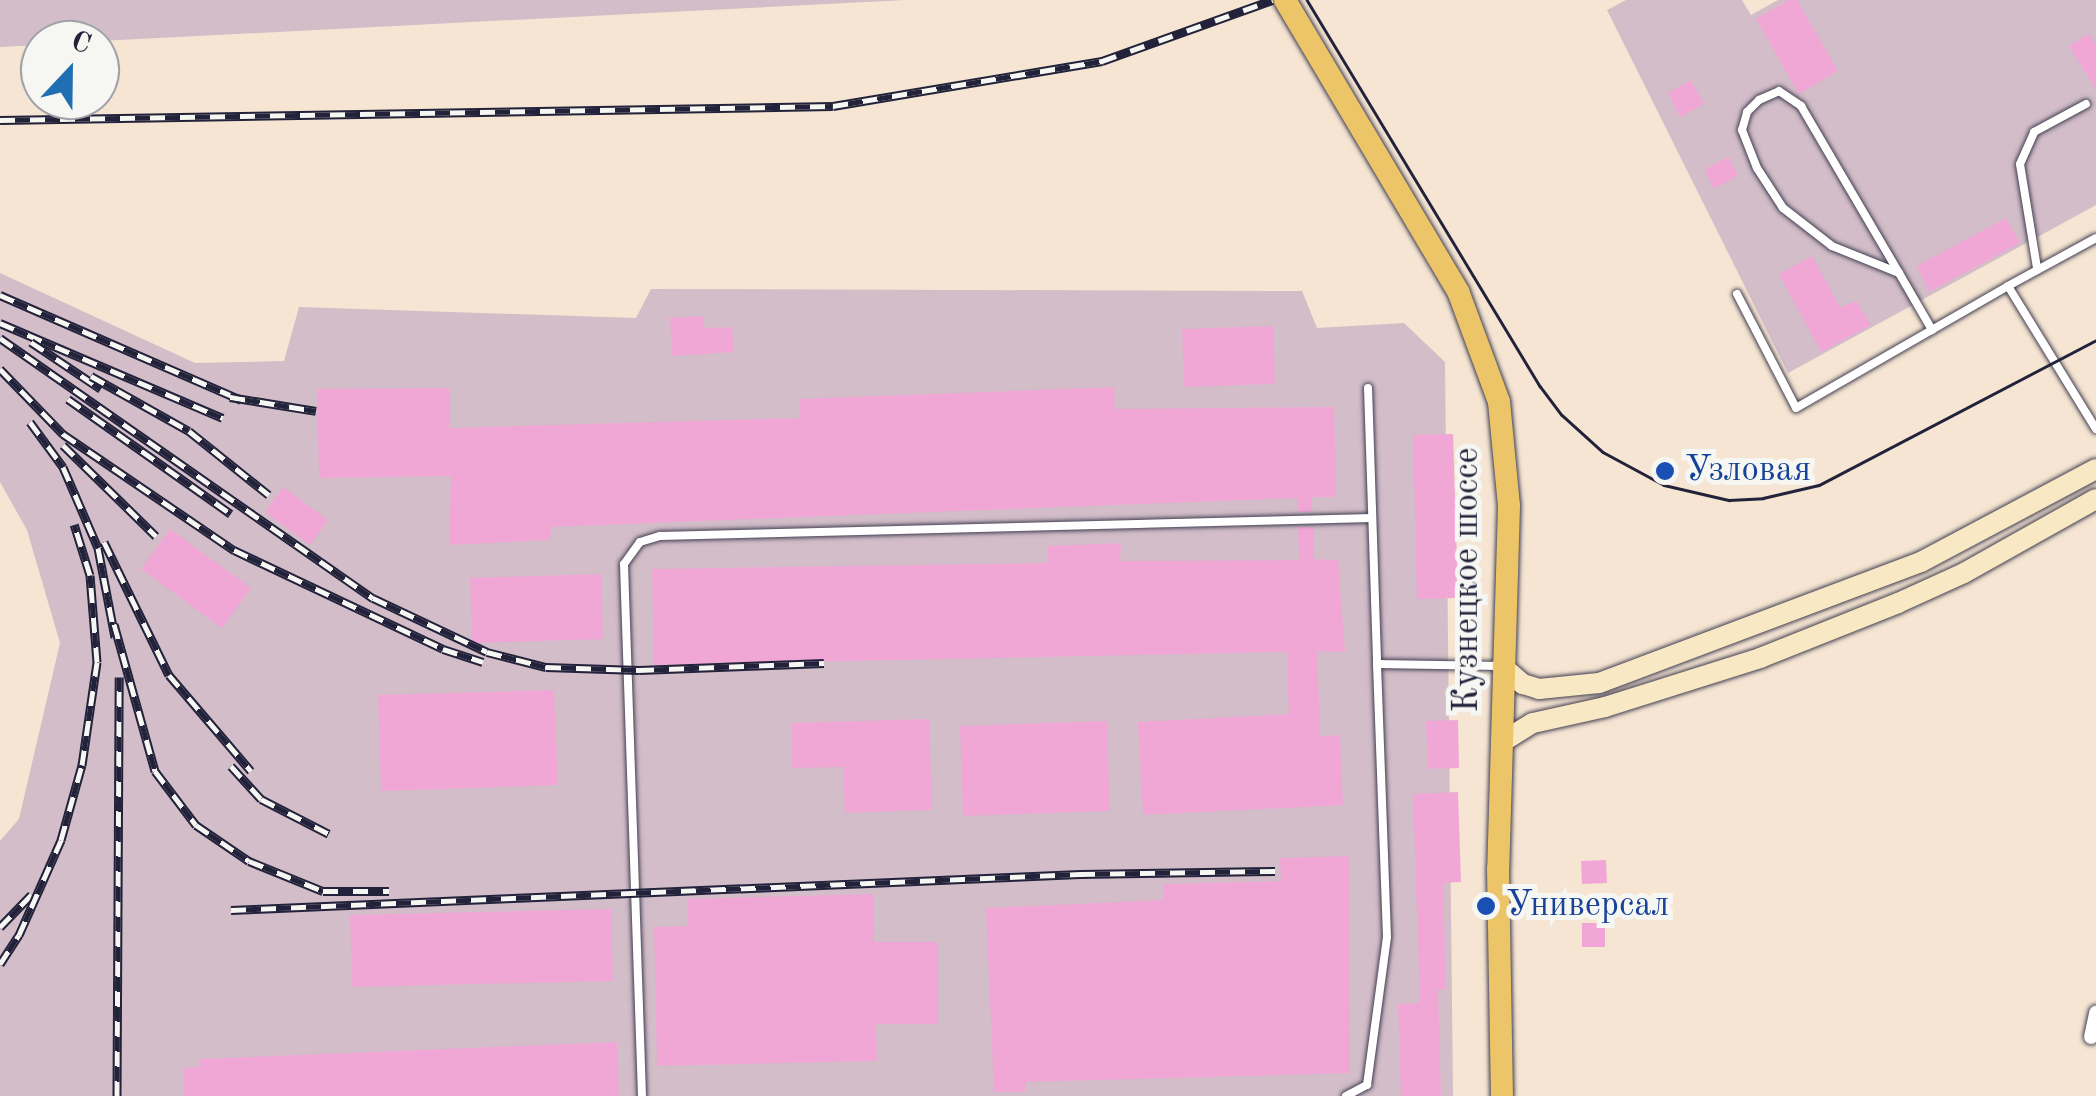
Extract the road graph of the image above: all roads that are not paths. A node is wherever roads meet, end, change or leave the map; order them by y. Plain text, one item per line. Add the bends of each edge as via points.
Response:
1 (1285, 0) edge
2 (2086, 104) dead end
3 (2096, 238) edge
4 (2037, 268) junction
5 (1899, 274) junction
6 (2008, 286) junction
7 (1737, 294) dead end
8 (1932, 330) junction
9 (1368, 388) dead end
10 (2096, 429) edge
11 (2096, 468) edge
12 (2096, 500) edge
13 (1372, 518) junction
14 (1377, 664) junction
15 (1502, 666) junction
16 (1502, 742) junction
17 (2096, 1013) edge
18 (2091, 1037) dead end
19 (642, 1096) edge
20 (1346, 1096) edge
21 (1502, 1096) edge

1 - 15 main road, Кузнецкое шоссе via 1458,291 1494,380 1509,506
2 - 4 lane via 2034,132 2020,164
3 - 4 lane
4 - 6 lane
5 - 5 lane via 1801,106 1779,91 1759,100 1742,130 1783,208 1832,246
5 - 8 lane
6 - 8 lane
6 - 10 lane
7 - 8 lane via 1796,408
9 - 13 lane
11 - 15 main road via 1921,562 1599,683 1539,689
12 - 16 main road via 1898,603 1742,664 1606,707 1533,722
13 - 14 lane
13 - 19 lane via 660,536 640,542 624,564
14 - 15 lane
14 - 20 lane via 1387,937 1366,1085
15 - 16 main road, Кузнецкое шоссе
16 - 21 main road, Кузнецкое шоссе
17 - 18 street

